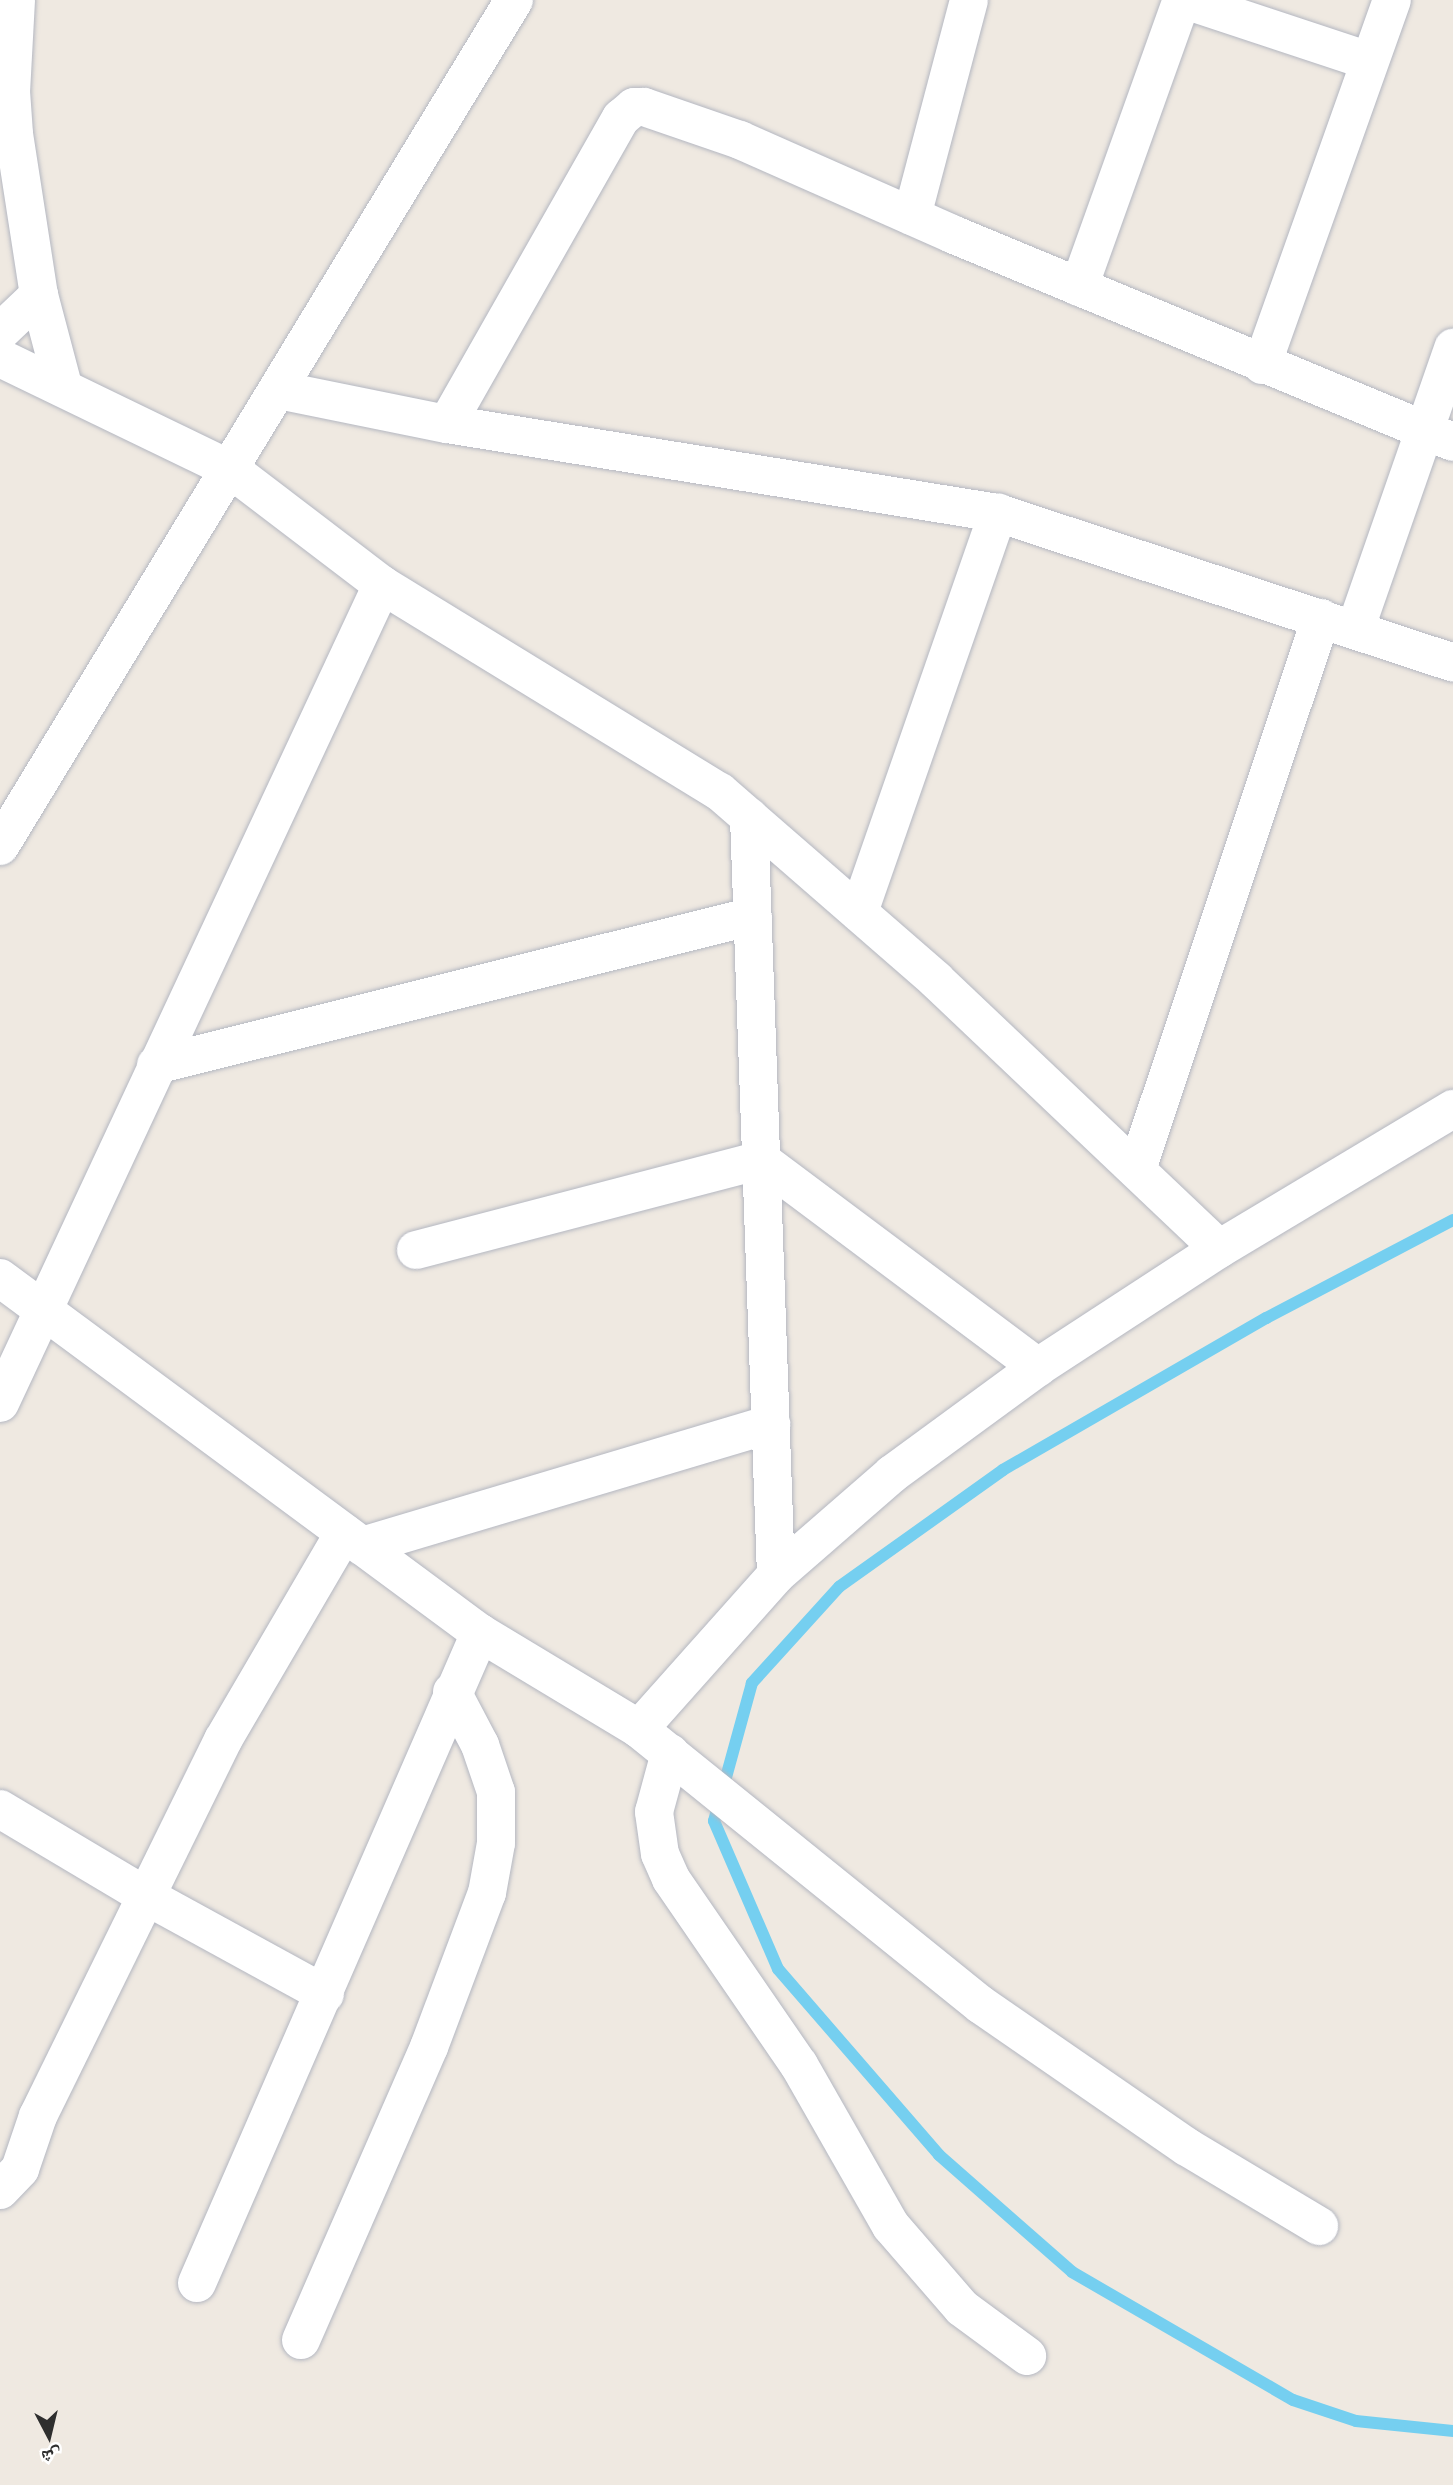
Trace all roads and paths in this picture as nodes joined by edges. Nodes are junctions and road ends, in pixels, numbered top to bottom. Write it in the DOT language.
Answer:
graph roads {
  1 [pos="16,0"];
  2 [pos="514,0"];
  3 [pos="969,0"];
  4 [pos="1183,0"];
  5 [pos="1392,0"];
  6 [pos="1369,61"];
  7 [pos="912,216"];
  8 [pos="1079,287"];
  9 [pos="38,295"];
  10 [pos="0,332"];
  11 [pos="1453,348"];
  12 [pos="0,358"];
  13 [pos="1262,365"];
  14 [pos="63,386"];
  15 [pos="278,390"];
  16 [pos="446,424"];
  17 [pos="1438,437"];
  18 [pos="230,469"];
  19 [pos="998,513"];
  20 [pos="382,585"];
  21 [pos="1338,624"];
  22 [pos="1453,663"];
  23 [pos="749,817"];
  24 [pos="0,846"];
  25 [pos="859,912"];
  26 [pos="753,916"];
  27 [pos="156,1065"];
  28 [pos="1453,1109"];
  29 [pos="761,1160"];
  30 [pos="1137,1169"];
  31 [pos="1219,1249"];
  32 [pos="416,1250"];
  33 [pos="0,1278"];
  34 [pos="45,1307"];
  35 [pos="1038,1367"];
  36 [pos="0,1404"];
  37 [pos="771,1423"];
  38 [pos="353,1539"];
  39 [pos="776,1575"];
  40 [pos="480,1633"];
  41 [pos="452,1692"];
  42 [pos="639,1729"];
  43 [pos="670,1753"];
  44 [pos="0,1809"];
  45 [pos="146,1896"];
  46 [pos="325,1994"];
  47 [pos="0,2190"];
  48 [pos="1318,2226"];
  49 [pos="197,2283"];
  50 [pos="300,2340"];
  51 [pos="1027,2356"];
  1 -- 9 [label="street"];
  2 -- 15 [label="street"];
  3 -- 7 [label="street"];
  4 -- 6 [label="street"];
  4 -- 8 [label="street"];
  5 -- 6 [label="street"];
  6 -- 13 [label="street"];
  7 -- 8 [label="street"];
  7 -- 16 [label="street"];
  8 -- 13 [label="street"];
  9 -- 10 [label="street"];
  9 -- 14 [label="street"];
  11 -- 17 [label="street"];
  12 -- 14 [label="street"];
  13 -- 17 [label="street"];
  14 -- 18 [label="street"];
  15 -- 16 [label="street"];
  15 -- 18 [label="street"];
  16 -- 19 [label="street"];
  17 -- 21 [label="street"];
  18 -- 20 [label="street"];
  18 -- 24 [label="street"];
  19 -- 21 [label="street"];
  19 -- 25 [label="street"];
  20 -- 23 [label="street"];
  20 -- 27 [label="street"];
  21 -- 22 [label="street"];
  21 -- 30 [label="street"];
  23 -- 25 [label="street"];
  23 -- 26 [label="street"];
  25 -- 30 [label="street"];
  26 -- 27 [label="street"];
  26 -- 29 [label="street"];
  27 -- 34 [label="street"];
  28 -- 31 [label="street"];
  29 -- 32 [label="street"];
  29 -- 35 [label="street"];
  29 -- 37 [label="street"];
  30 -- 31 [label="street"];
  31 -- 35 [label="street"];
  33 -- 34 [label="street"];
  34 -- 36 [label="street"];
  34 -- 38 [label="street"];
  35 -- 39 [label="street"];
  37 -- 38 [label="street"];
  37 -- 39 [label="street"];
  38 -- 40 [label="street"];
  38 -- 45 [label="street"];
  39 -- 42 [label="street"];
  40 -- 41 [label="street"];
  40 -- 42 [label="street"];
  41 -- 46 [label="street"];
  41 -- 50 [label="street"];
  42 -- 43 [label="street"];
  43 -- 48 [label="street"];
  43 -- 51 [label="street"];
  44 -- 45 [label="street"];
  45 -- 46 [label="street"];
  45 -- 47 [label="street"];
  46 -- 49 [label="street"];
}
